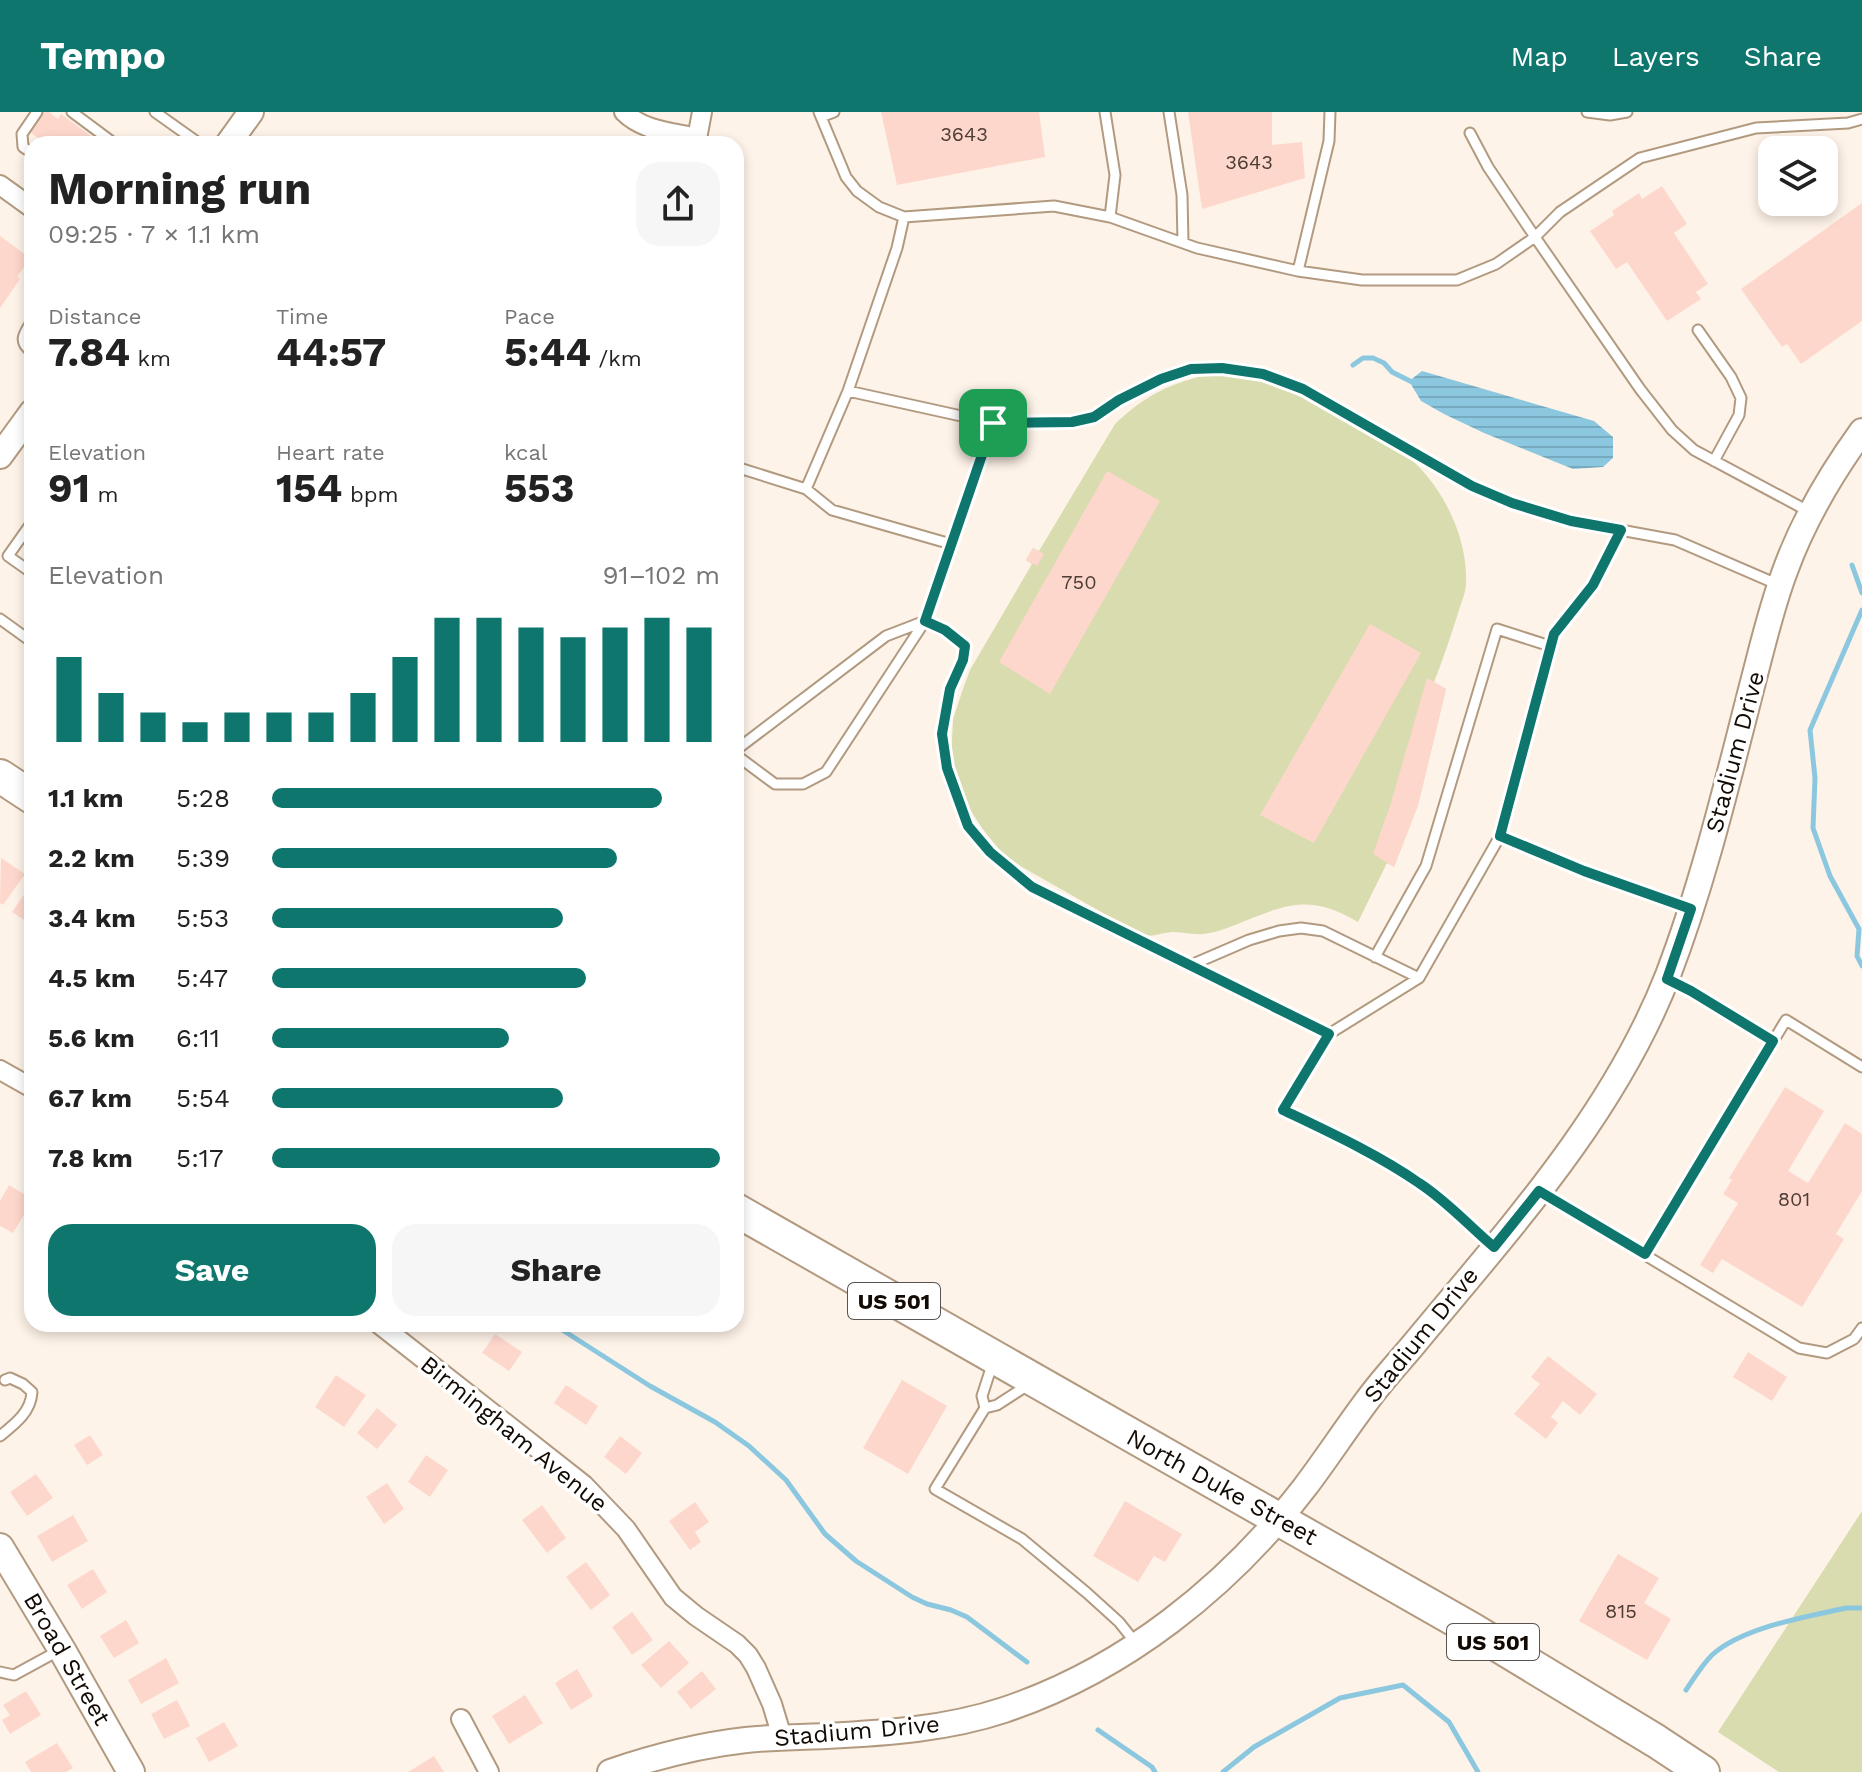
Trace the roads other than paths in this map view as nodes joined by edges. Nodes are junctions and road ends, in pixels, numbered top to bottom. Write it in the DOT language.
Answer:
graph roads {
  1 [pos="37,112"];
  2 [pos="72,112"];
  3 [pos="155,112"];
  4 [pos="251,112"];
  5 [pos="624,112"];
  6 [pos="702,112"];
  7 [pos="834,112"];
  8 [pos="1105,112"];
  9 [pos="1169,112"];
  10 [pos="1330,112"];
  11 [pos="1587,112"];
  12 [pos="1627,112"];
  13 [pos="820,115"];
  14 [pos="1862,119"];
  15 [pos="1470,133"];
  16 [pos="104,136"];
  17 [pos="189,136"];
  18 [pos="234,136"];
  19 [pos="679,136"];
  20 [pos="697,136"];
  21 [pos="24,148"];
  22 [pos="0,185"];
  23 [pos="24,202"];
  24 [pos="904,217"];
  25 [pos="1110,217"];
  26 [pos="1535,237"];
  27 [pos="1183,243"];
  28 [pos="1298,271"];
  29 [pos="1698,330"];
  30 [pos="848,391"];
  31 [pos="24,423"];
  32 [pos="993,423"];
  33 [pos="1862,431"];
  34 [pos="0,456"];
  35 [pos="1714,461"];
  36 [pos="744,470"];
  37 [pos="806,489"];
  38 [pos="1811,512"];
  39 [pos="1621,530"];
  40 [pos="24,533"];
  41 [pos="951,544"];
  42 [pos="24,567"];
  43 [pos="1780,585"];
  44 [pos="0,619"];
  45 [pos="925,621"];
  46 [pos="24,636"];
  47 [pos="1550,646"];
  48 [pos="744,747"];
  49 [pos="744,759"];
  50 [pos="0,776"];
  51 [pos="24,792"];
  52 [pos="1500,836"];
  53 [pos="1691,909"];
  54 [pos="1375,957"];
  55 [pos="1191,965"];
  56 [pos="1419,978"];
  57 [pos="1667,979"];
  58 [pos="1329,1034"];
  59 [pos="1773,1041"];
  60 [pos="1862,1067"];
  61 [pos="0,1070"];
  62 [pos="24,1084"];
  63 [pos="1539,1191"];
  64 [pos="744,1215"];
  65 [pos="1494,1247"];
  66 [pos="1645,1254"];
  67 [pos="1862,1328"];
  68 [pos="389,1332"];
  69 [pos="994,1358"];
  70 [pos="5,1380"];
  71 [pos="1034,1381"];
  72 [pos="985,1408"];
  73 [pos="0,1436"];
  74 [pos="1278,1519"];
  75 [pos="3,1560"];
  76 [pos="1137,1645"];
  77 [pos="62,1650"];
  78 [pos="0,1672"];
  79 [pos="461,1719"];
  80 [pos="782,1737"];
  81 [pos="131,1772"];
  82 [pos="489,1772"];
  83 [pos="610,1772"];
  84 [pos="1703,1772"];
  1 -- 21 [label="lane"];
  2 -- 16 [label="lane"];
  3 -- 17 [label="lane"];
  4 -- 18 [label="street"];
  5 -- 19 [label="street"];
  6 -- 20 [label="street"];
  7 -- 13 [label="lane"];
  8 -- 25 [label="lane"];
  9 -- 27 [label="lane"];
  10 -- 28 [label="lane"];
  11 -- 12 [label="lane"];
  13 -- 24 [label="lane"];
  14 -- 26 [label="lane"];
  15 -- 26 [label="lane"];
  22 -- 23 [label="street"];
  24 -- 25 [label="lane"];
  24 -- 30 [label="lane"];
  25 -- 27 [label="lane"];
  26 -- 28 [label="lane"];
  26 -- 35 [label="lane"];
  27 -- 28 [label="lane"];
  29 -- 35 [label="lane"];
  30 -- 32 [label="lane"];
  30 -- 37 [label="lane"];
  31 -- 34 [label="street"];
  32 -- 39 [label="lane"];
  32 -- 41 [label="lane"];
  33 -- 38 [label="street, Stadium Drive"];
  35 -- 38 [label="lane"];
  36 -- 37 [label="lane"];
  37 -- 41 [label="lane"];
  38 -- 43 [label="street, Stadium Drive"];
  39 -- 43 [label="lane"];
  39 -- 47 [label="lane"];
  40 -- 42 [label="lane"];
  41 -- 45 [label="lane"];
  43 -- 53 [label="street, Stadium Drive"];
  44 -- 46 [label="lane"];
  45 -- 48 [label="lane"];
  45 -- 49 [label="lane"];
  45 -- 55 [label="lane"];
  47 -- 52 [label="lane"];
  47 -- 54 [label="lane"];
  50 -- 51 [label="highway"];
  52 -- 53 [label="lane"];
  52 -- 56 [label="lane"];
  53 -- 57 [label="street, Stadium Drive"];
  54 -- 55 [label="lane"];
  54 -- 56 [label="lane"];
  55 -- 58 [label="lane"];
  56 -- 58 [label="lane"];
  57 -- 59 [label="lane"];
  57 -- 63 [label="street, Stadium Drive"];
  58 -- 65 [label="lane"];
  59 -- 60 [label="lane"];
  59 -- 66 [label="lane"];
  61 -- 62 [label="street"];
  63 -- 65 [label="street, Stadium Drive"];
  63 -- 66 [label="lane"];
  64 -- 69 [label="highway, North Duke Street / US 501"];
  65 -- 74 [label="street, Stadium Drive"];
  66 -- 67 [label="lane"];
  68 -- 80 [label="street, Birmingham Avenue"];
  69 -- 71 [label="highway, North Duke Street / US 501"];
  69 -- 72 [label="lane"];
  70 -- 73 [label="lane"];
  71 -- 72 [label="lane"];
  71 -- 74 [label="highway, North Duke Street / US 501"];
  72 -- 76 [label="lane"];
  74 -- 76 [label="street, Stadium Drive"];
  74 -- 84 [label="highway, North Duke Street / US 501"];
  75 -- 77 [label="main road, Broad Street"];
  76 -- 80 [label="street, Stadium Drive"];
  77 -- 78 [label="lane"];
  77 -- 81 [label="main road, Broad Street"];
  79 -- 82 [label="street"];
  80 -- 83 [label="street, Stadium Drive"];
}
